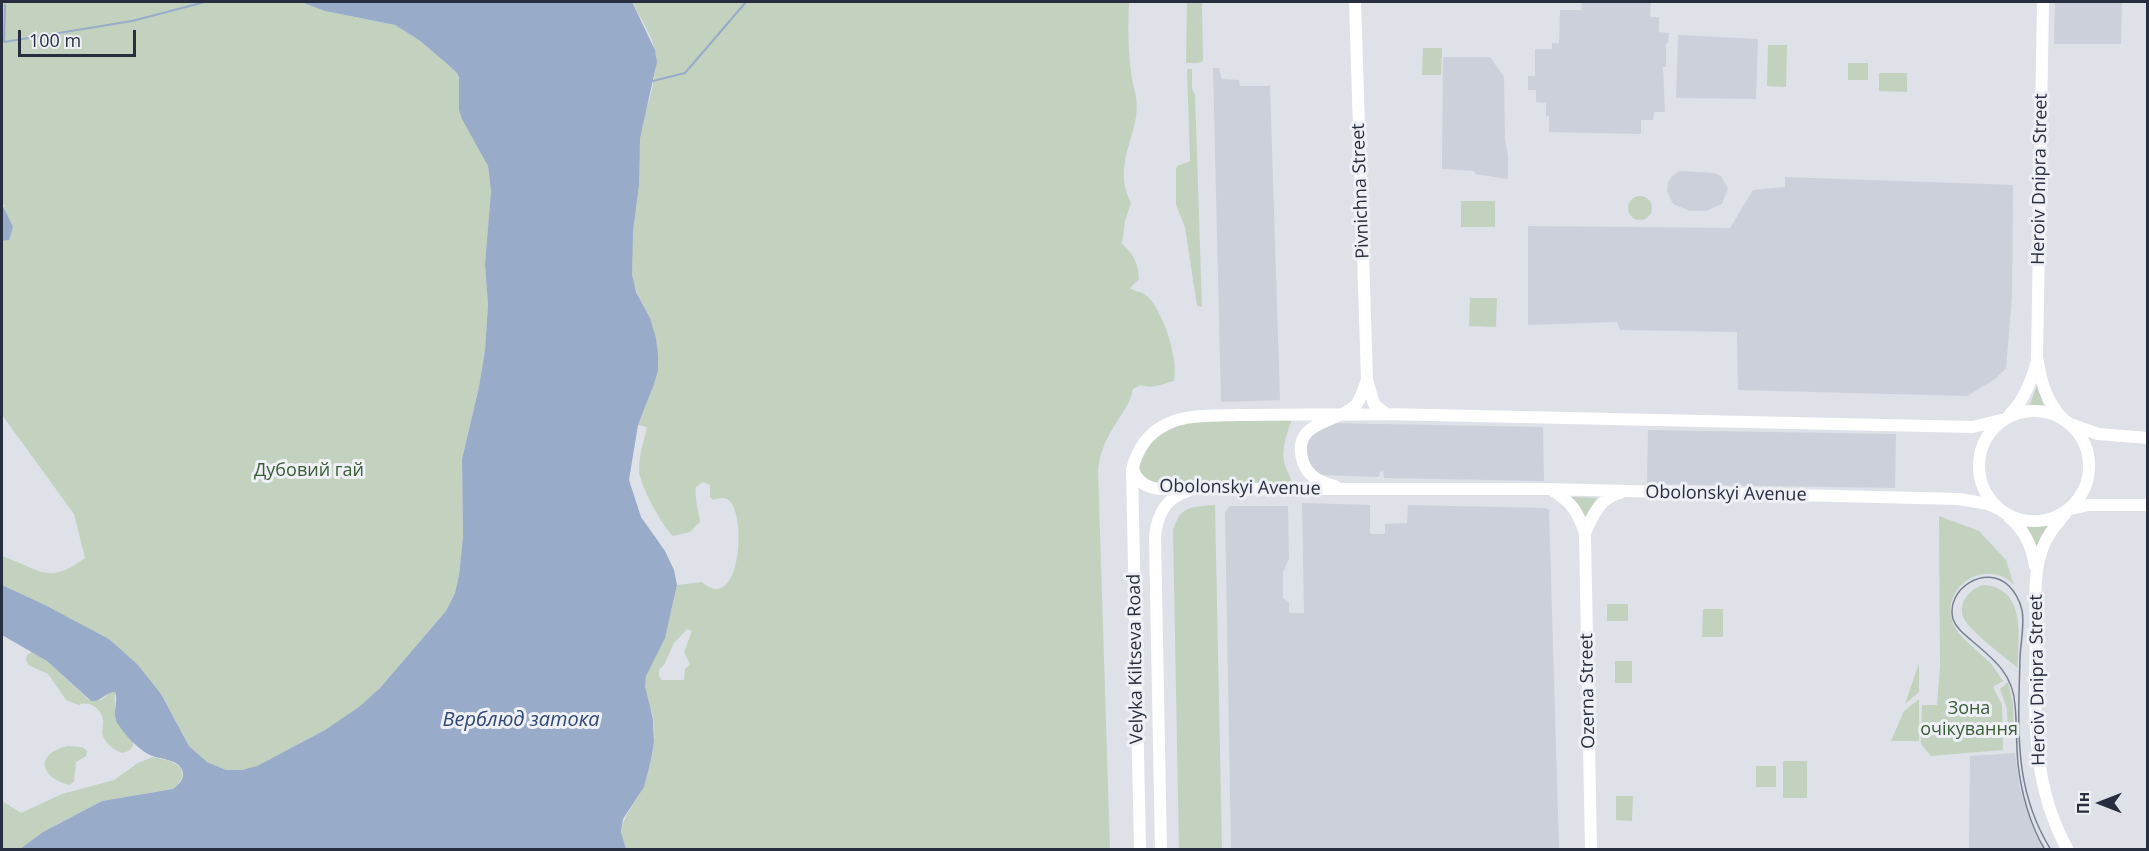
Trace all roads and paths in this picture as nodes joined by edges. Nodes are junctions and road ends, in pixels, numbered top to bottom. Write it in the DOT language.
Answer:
graph roads {
  1 [pos="1355,2"];
  2 [pos="2043,2"];
  3 [pos="2037,357"];
  4 [pos="1367,380"];
  5 [pos="1386,414"];
  6 [pos="1344,415"];
  7 [pos="2005,418"];
  8 [pos="2066,421"];
  9 [pos="2148,438"];
  10 [pos="1132,469"];
  11 [pos="1345,489"];
  12 [pos="1551,489"];
  13 [pos="1194,490"];
  14 [pos="1624,492"];
  15 [pos="2148,505"];
  16 [pos="2068,511"];
  17 [pos="2002,512"];
  18 [pos="1585,533"];
  19 [pos="2037,576"];
  20 [pos="1140,849"];
  21 [pos="1161,849"];
  22 [pos="1591,849"];
  23 [pos="2068,849"];
  1 -- 4 [label="main road, Pivnichna Street"];
  2 -- 3 [label="main road, Heroiv Dnipra Street"];
  3 -- 7 [label="main road, Heroiv Dnipra Street"];
  3 -- 8 [label="main road, Heroiv Dnipra Street"];
  4 -- 5 [label="main road, Pivnichna Street"];
  4 -- 6 [label="main road, Pivnichna Street"];
  5 -- 6 [label="main road"];
  5 -- 7 [label="main road"];
  6 -- 10 [label="main road"];
  6 -- 11 [label="main road"];
  7 -- 8 [label="main road"];
  7 -- 17 [label="main road"];
  8 -- 9 [label="main road"];
  8 -- 16 [label="main road"];
  10 -- 13 [label="main road, Obolonskyi Avenue"];
  10 -- 20 [label="main road, Velyka Kiltseva Road"];
  11 -- 12 [label="main road, Obolonskyi Avenue"];
  11 -- 13 [label="main road, Obolonskyi Avenue"];
  12 -- 14 [label="main road, Obolonskyi Avenue"];
  12 -- 18 [label="main road"];
  13 -- 21 [label="main road, Velyka Kiltseva Road"];
  14 -- 17 [label="main road, Obolonskyi Avenue"];
  14 -- 18 [label="main road"];
  15 -- 16 [label="main road"];
  16 -- 17 [label="main road"];
  16 -- 19 [label="main road, Heroiv Dnipra Street"];
  17 -- 19 [label="main road, Heroiv Dnipra Street"];
  18 -- 22 [label="main road, Ozerna Street"];
  19 -- 23 [label="main road, Heroiv Dnipra Street"];
}
